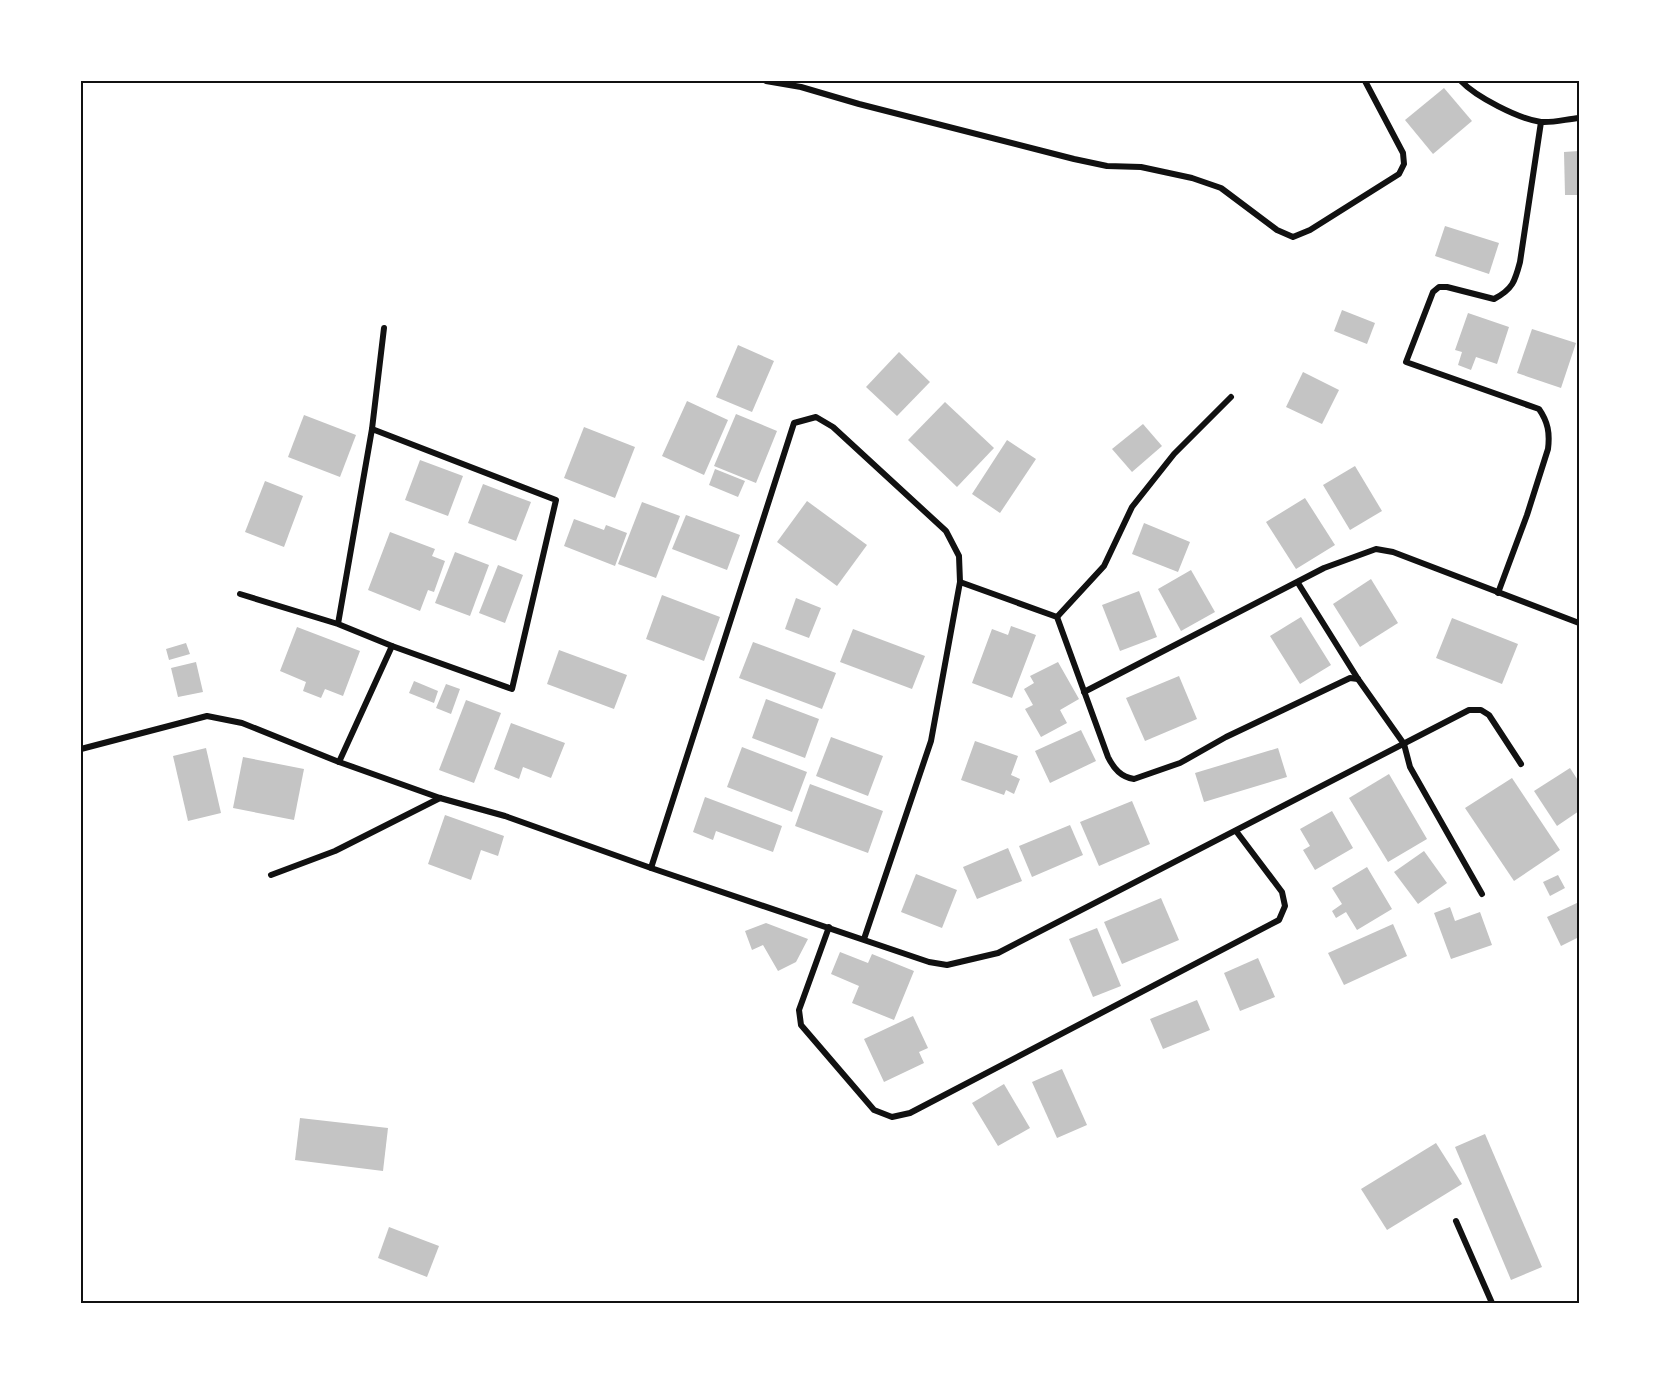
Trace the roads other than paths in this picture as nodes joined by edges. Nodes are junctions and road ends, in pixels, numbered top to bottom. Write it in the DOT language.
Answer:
graph roads {
  1 [pos="766,81"];
  2 [pos="1365,81"];
  3 [pos="1461,81"];
  4 [pos="1579,118"];
  5 [pos="1541,122"];
  6 [pos="384,328"];
  7 [pos="1231,397"];
  8 [pos="372,429"];
  9 [pos="960,582"];
  10 [pos="1298,583"];
  11 [pos="1498,593"];
  12 [pos="240,594"];
  13 [pos="1057,617"];
  14 [pos="1579,623"];
  15 [pos="338,624"];
  16 [pos="392,646"];
  17 [pos="1358,679"];
  18 [pos="1084,692"];
  19 [pos="1404,744"];
  20 [pos="81,749"];
  21 [pos="339,762"];
  22 [pos="1521,764"];
  23 [pos="440,798"];
  24 [pos="1236,831"];
  25 [pos="651,868"];
  26 [pos="272,875"];
  27 [pos="1482,894"];
  28 [pos="829,927"];
  29 [pos="864,939"];
  30 [pos="1456,1221"];
  31 [pos="1492,1303"];
  1 -- 2 [label="street"];
  3 -- 5 [label="street"];
  4 -- 5 [label="street"];
  5 -- 11 [label="street"];
  6 -- 8 [label="street"];
  7 -- 13 [label="street"];
  8 -- 15 [label="street"];
  8 -- 16 [label="street"];
  9 -- 13 [label="street"];
  9 -- 25 [label="street"];
  9 -- 29 [label="street"];
  10 -- 11 [label="street"];
  10 -- 17 [label="street"];
  10 -- 18 [label="street"];
  11 -- 14 [label="street"];
  12 -- 15 [label="street"];
  13 -- 18 [label="street"];
  15 -- 16 [label="street"];
  16 -- 21 [label="street"];
  17 -- 18 [label="street"];
  17 -- 19 [label="street"];
  19 -- 22 [label="street"];
  19 -- 24 [label="street"];
  19 -- 27 [label="street"];
  20 -- 21 [label="street"];
  21 -- 23 [label="street"];
  23 -- 25 [label="street"];
  23 -- 26 [label="street"];
  24 -- 28 [label="street"];
  24 -- 29 [label="street"];
  25 -- 28 [label="street"];
  28 -- 29 [label="street"];
  30 -- 31 [label="street"];
}
